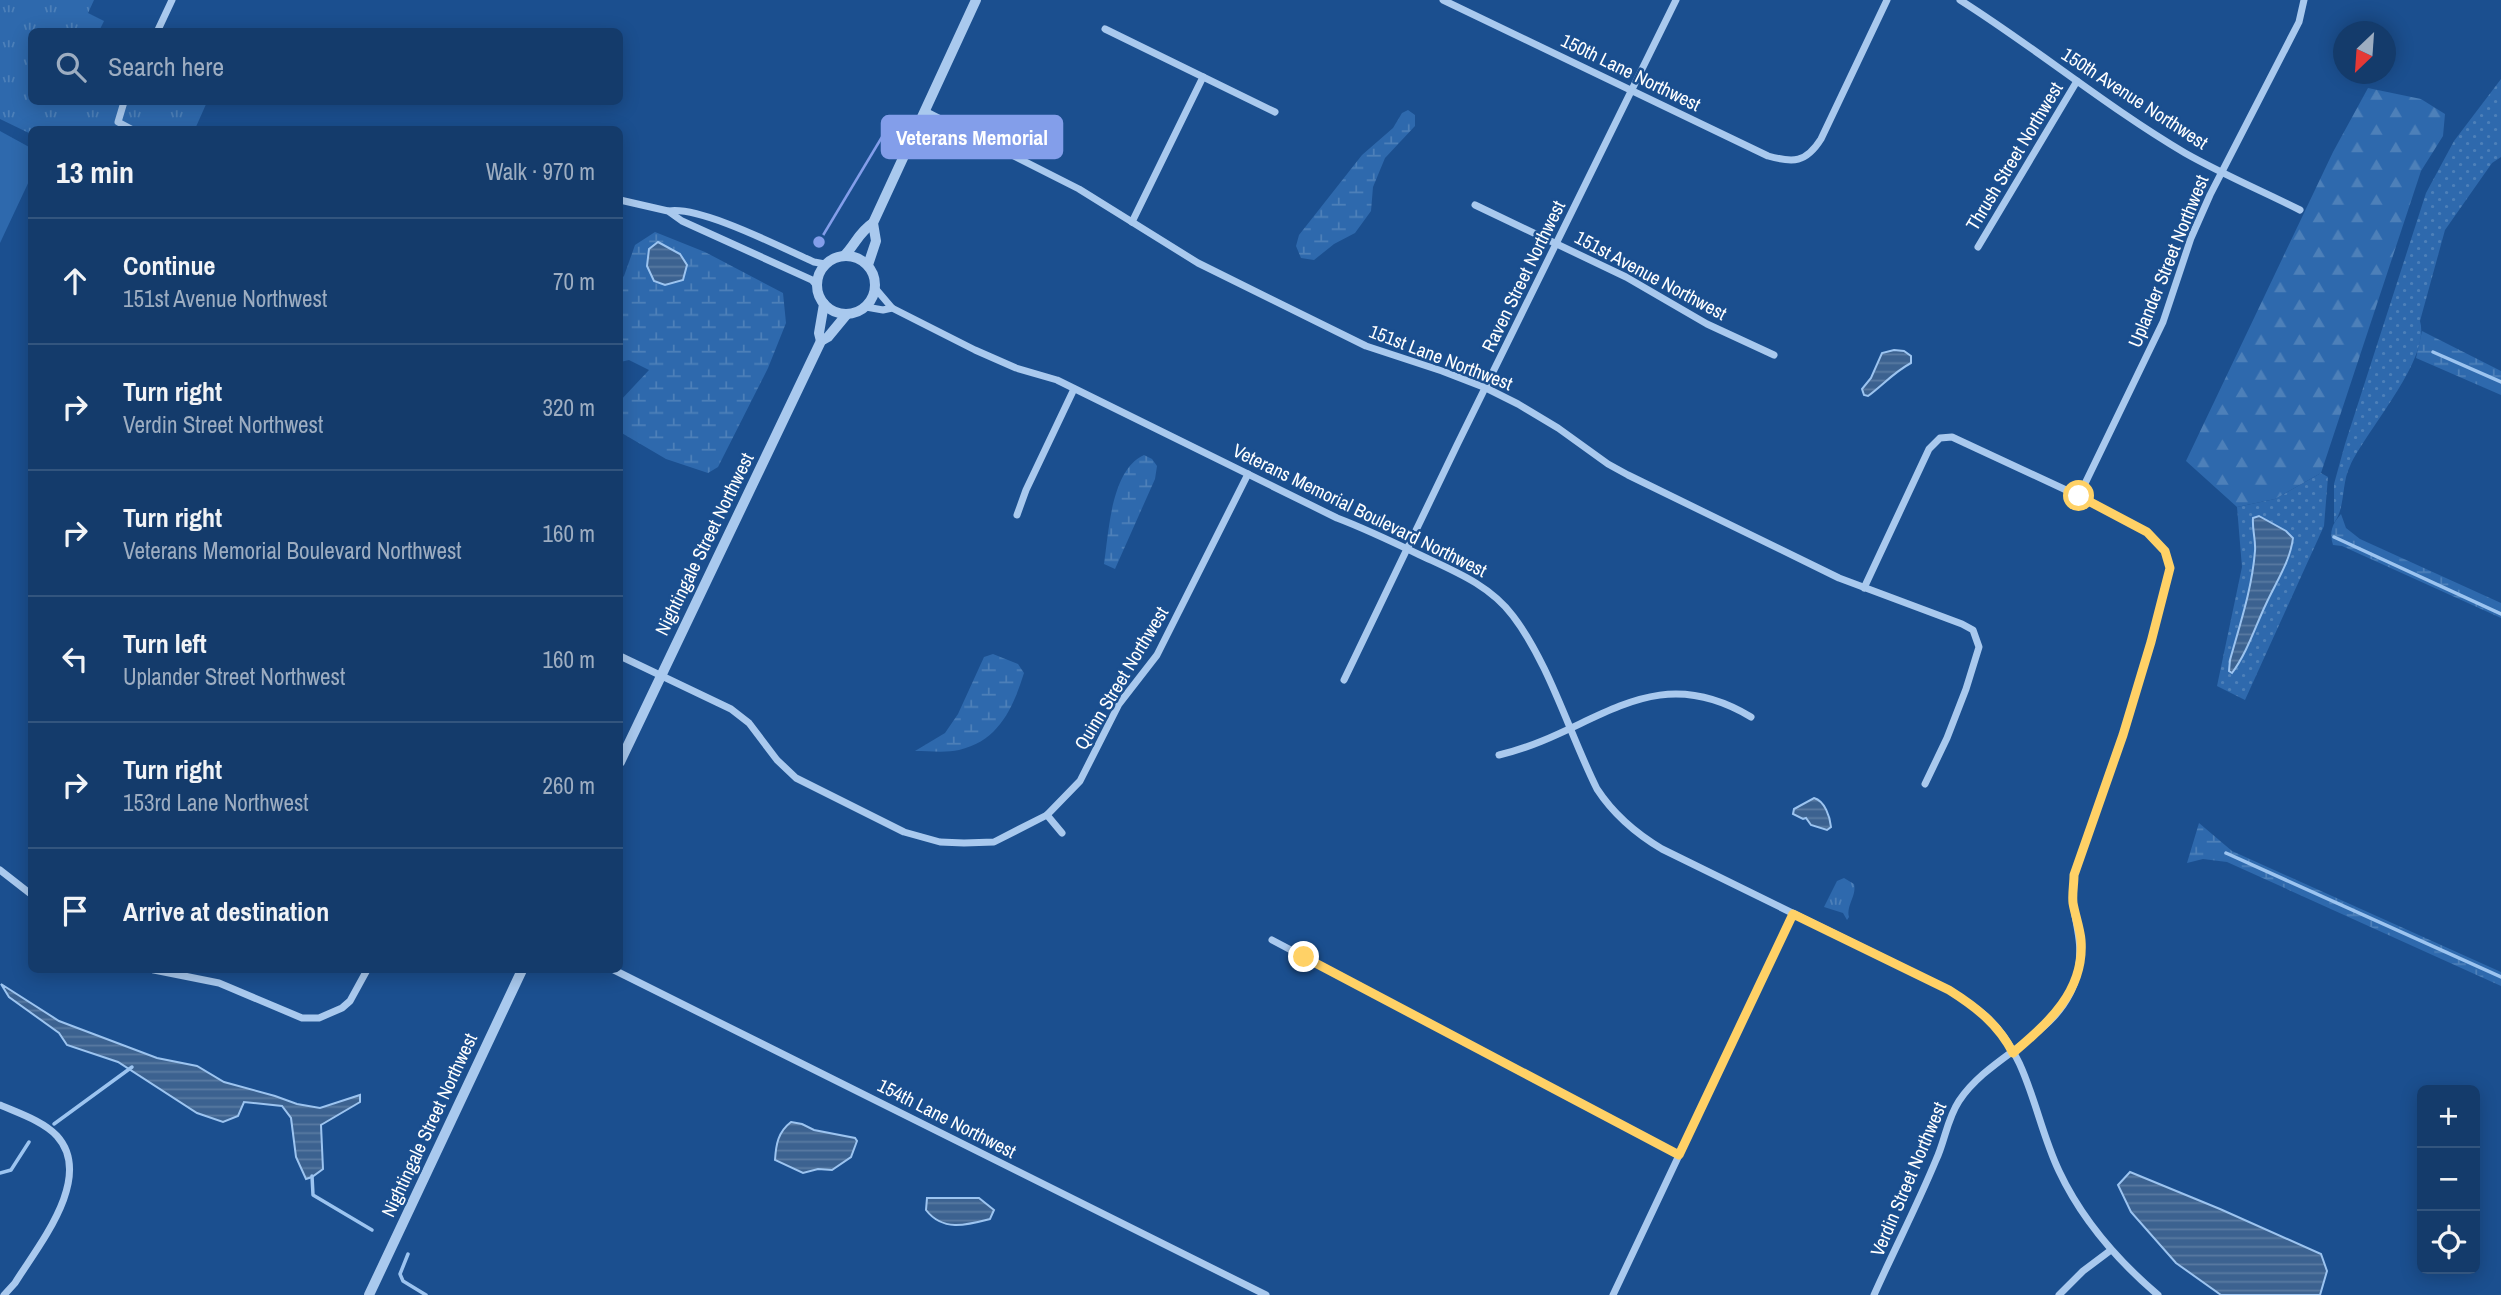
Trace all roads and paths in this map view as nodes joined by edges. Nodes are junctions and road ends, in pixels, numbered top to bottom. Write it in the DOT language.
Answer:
graph roads {
  1 [pos="171,0"];
  2 [pos="976,0"];
  3 [pos="1443,0"];
  4 [pos="1676,0"];
  5 [pos="1887,0"];
  6 [pos="1960,0"];
  7 [pos="2304,0"];
  8 [pos="159,28"];
  9 [pos="1105,29"];
  10 [pos="1203,77"];
  11 [pos="2077,81"];
  12 [pos="1632,90"];
  13 [pos="123,105"];
  14 [pos="925,111"];
  15 [pos="1275,112"];
  16 [pos="126,126"];
  17 [pos="2222,171"];
  18 [pos="623,201"];
  19 [pos="1475,205"];
  20 [pos="2300,210"];
  21 [pos="668,211"];
  22 [pos="1132,222"];
  23 [pos="873,223"];
  24 [pos="1556,242"];
  25 [pos="1978,247"];
  26 [pos="844,256"];
  27 [pos="825,264"];
  28 [pos="868,265"];
  29 [pos="817,286"];
  30 [pos="875,288"];
  31 [pos="824,304"];
  32 [pos="866,307"];
  33 [pos="892,308"];
  34 [pos="847,314"];
  35 [pos="821,341"];
  36 [pos="1774,355"];
  37 [pos="1486,388"];
  38 [pos="1074,389"];
  39 [pos="1248,474"];
  40 [pos="2079,496"];
  41 [pos="1017,515"];
  42 [pos="1408,549"];
  43 [pos="1864,588"];
  44 [pos="623,657"];
  45 [pos="661,674"];
  46 [pos="1344,680"];
  47 [pos="1751,717"];
  48 [pos="1570,730"];
  49 [pos="1499,755"];
  50 [pos="623,756"];
  51 [pos="1925,784"];
  52 [pos="1047,815"];
  53 [pos="1062,833"];
  54 [pos="0,870"];
  55 [pos="28,892"];
  56 [pos="1793,914"];
  57 [pos="1272,940"];
  58 [pos="169,973"];
  59 [pos="365,973"];
  60 [pos="521,973"];
  61 [pos="620,973"];
  62 [pos="2013,1053"];
  63 [pos="0,1105"];
  64 [pos="1679,1155"];
  65 [pos="2111,1250"];
  66 [pos="4,1295"];
  67 [pos="369,1295"];
  68 [pos="1266,1295"];
  69 [pos="1613,1295"];
  70 [pos="1874,1295"];
  71 [pos="2059,1295"];
  72 [pos="2158,1295"];
  1 -- 8 [label="street"];
  2 -- 14 [label="street"];
  3 -- 12 [label="street, 150th Lane Northwest"];
  4 -- 12 [label="street, Raven Street Northwest"];
  5 -- 12 [label="street, 150th Lane Northwest"];
  6 -- 11 [label="street, 150th Avenue Northwest"];
  7 -- 17 [label="street, Uplander Street Northwest"];
  9 -- 10 [label="street"];
  10 -- 15 [label="street"];
  10 -- 22 [label="street"];
  11 -- 17 [label="street, 150th Avenue Northwest"];
  11 -- 25 [label="street, Thrush Street Northwest"];
  12 -- 24 [label="street, Raven Street Northwest"];
  13 -- 16 [label="street"];
  14 -- 22 [label="street, 151st Lane Northwest"];
  14 -- 23 [label="street"];
  17 -- 20 [label="street, 150th Avenue Northwest"];
  17 -- 40 [label="street, Uplander Street Northwest"];
  18 -- 21 [label="street"];
  19 -- 24 [label="street, 151st Avenue Northwest"];
  21 -- 27 [label="street"];
  21 -- 29 [label="street"];
  22 -- 37 [label="street, 151st Lane Northwest"];
  23 -- 26 [label="street"];
  23 -- 28 [label="street"];
  24 -- 36 [label="street, 151st Avenue Northwest"];
  24 -- 37 [label="street, Raven Street Northwest"];
  26 -- 27 [label="street"];
  26 -- 28 [label="street"];
  27 -- 29 [label="street"];
  28 -- 30 [label="street"];
  29 -- 31 [label="street, Nightingale Street Northwest"];
  30 -- 32 [label="street"];
  30 -- 33 [label="street, Veterans Memorial Boulevard Northwest"];
  31 -- 34 [label="street"];
  31 -- 35 [label="street, Nightingale Street Northwest"];
  32 -- 33 [label="street"];
  32 -- 34 [label="street, Nightingale Street Northwest"];
  33 -- 38 [label="street, Veterans Memorial Boulevard Northwest"];
  34 -- 35 [label="street, Nightingale Street Northwest"];
  35 -- 45 [label="street, Nightingale Street Northwest"];
  37 -- 42 [label="street, Raven Street Northwest"];
  37 -- 43 [label="street, 151st Lane Northwest"];
  38 -- 39 [label="street, Veterans Memorial Boulevard Northwest"];
  38 -- 41 [label="street"];
  39 -- 42 [label="street, Veterans Memorial Boulevard Northwest"];
  39 -- 52 [label="street, Quinn Street Northwest"];
  40 -- 43 [label="street"];
  40 -- 62 [label="street, Verdin Street Northwest"];
  42 -- 46 [label="street, Raven Street Northwest"];
  42 -- 48 [label="street, Veterans Memorial Boulevard Northwest"];
  43 -- 51 [label="street, 151st Lane Northwest"];
  44 -- 45 [label="street, Quinn Street Northwest"];
  45 -- 50 [label="street, Nightingale Street Northwest"];
  45 -- 52 [label="street, Quinn Street Northwest"];
  47 -- 48 [label="street"];
  48 -- 49 [label="street"];
  48 -- 56 [label="street, Veterans Memorial Boulevard Northwest"];
  52 -- 53 [label="street"];
  54 -- 55 [label="street"];
  56 -- 62 [label="street, Veterans Memorial Boulevard Northwest"];
  56 -- 64 [label="street"];
  57 -- 64 [label="street"];
  58 -- 59 [label="street"];
  60 -- 67 [label="street, Nightingale Street Northwest"];
  61 -- 68 [label="street, 154th Lane Northwest"];
  62 -- 65 [label="street, Veterans Memorial Boulevard Northwest"];
  62 -- 70 [label="street, Verdin Street Northwest"];
  63 -- 66 [label="street"];
  64 -- 69 [label="street"];
  65 -- 71 [label="street"];
  65 -- 72 [label="street, Veterans Memorial Boulevard Northwest"];
}
